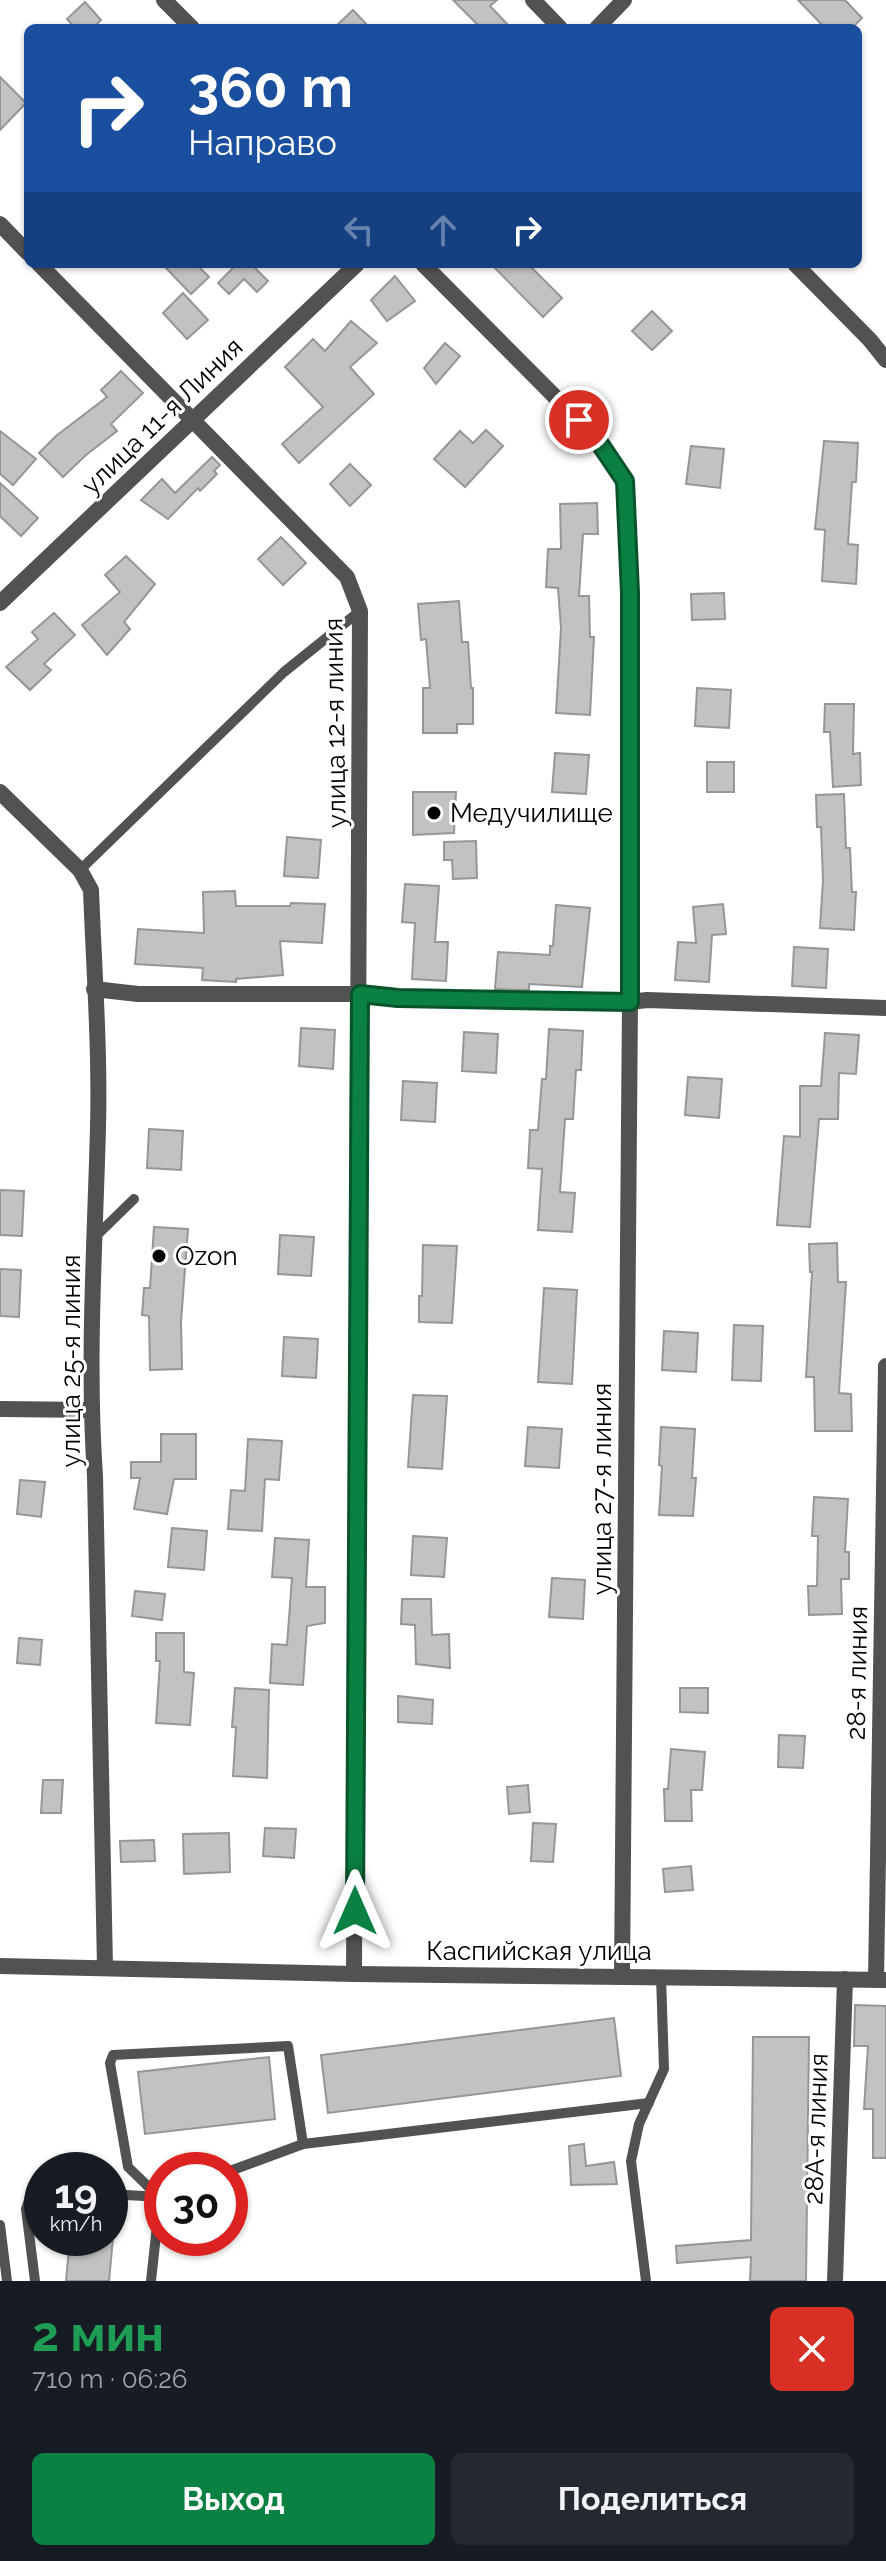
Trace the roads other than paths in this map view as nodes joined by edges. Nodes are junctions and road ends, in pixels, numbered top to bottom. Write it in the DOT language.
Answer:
graph roads {
  1 [pos="164,0"];
  2 [pos="533,0"];
  3 [pos="624,0"];
  4 [pos="188,24"];
  5 [pos="556,24"];
  6 [pos="601,24"];
  7 [pos="0,224"];
  8 [pos="24,249"];
  9 [pos="43,268"];
  10 [pos="353,268"];
  11 [pos="427,268"];
  12 [pos="799,268"];
  13 [pos="886,360"];
  14 [pos="193,419"];
  15 [pos="0,603"];
  16 [pos="360,611"];
  17 [pos="0,792"];
  18 [pos="80,870"];
  19 [pos="94,989"];
  20 [pos="360,994"];
  21 [pos="630,1002"];
  22 [pos="886,1008"];
  23 [pos="134,1199"];
  24 [pos="95,1237"];
  25 [pos="886,1366"];
  26 [pos="0,1409"];
  27 [pos="92,1410"];
  28 [pos="0,1966"];
  29 [pos="105,1967"];
  30 [pos="354,1974"];
  31 [pos="622,1976"];
  32 [pos="661,1976"];
  33 [pos="845,1979"];
  34 [pos="881,1980"];
  35 [pos="649,2103"];
  36 [pos="303,2144"];
  37 [pos="248,2164"];
  38 [pos="144,2182"];
  39 [pos="0,2231"];
  40 [pos="32,2256"];
  41 [pos="154,2256"];
  42 [pos="7,2281"];
  43 [pos="35,2281"];
  44 [pos="151,2281"];
  45 [pos="646,2281"];
  46 [pos="835,2281"];
  1 -- 4 [label="street"];
  2 -- 5 [label="street"];
  3 -- 6 [label="street"];
  7 -- 8 [label="street"];
  9 -- 14 [label="street, улица 12-я линия"];
  10 -- 14 [label="street, улица 11-я Линия"];
  11 -- 21 [label="street, улица 27-я линия"];
  12 -- 13 [label="street"];
  14 -- 15 [label="street, улица 11-я Линия"];
  14 -- 16 [label="street, улица 12-я линия"];
  16 -- 18 [label="lane"];
  16 -- 20 [label="street, улица 12-я линия"];
  17 -- 18 [label="street, улица 25-я линия"];
  18 -- 19 [label="street, улица 25-я линия"];
  19 -- 20 [label="street"];
  19 -- 24 [label="street, улица 25-я линия"];
  20 -- 21 [label="street"];
  20 -- 30 [label="street, улица 12-я линия"];
  21 -- 22 [label="street"];
  21 -- 31 [label="street, улица 27-я линия"];
  23 -- 24 [label="lane"];
  24 -- 27 [label="street, улица 25-я линия"];
  25 -- 34 [label="street, 28-я линия"];
  26 -- 27 [label="street"];
  27 -- 29 [label="street, улица 25-я линия"];
  28 -- 29 [label="street, Каспийская улица"];
  29 -- 30 [label="street, Каспийская улица"];
  30 -- 31 [label="street, Каспийская улица"];
  31 -- 32 [label="street, Каспийская улица"];
  32 -- 33 [label="street, Каспийская улица"];
  32 -- 35 [label="lane"];
  33 -- 34 [label="street, Каспийская улица"];
  33 -- 46 [label="street, 28А-я линия"];
  35 -- 36 [label="lane"];
  35 -- 45 [label="lane"];
  36 -- 37 [label="lane"];
  36 -- 38 [label="lane"];
  39 -- 42 [label="lane"];
  40 -- 43 [label="lane"];
  41 -- 44 [label="lane"];
}
